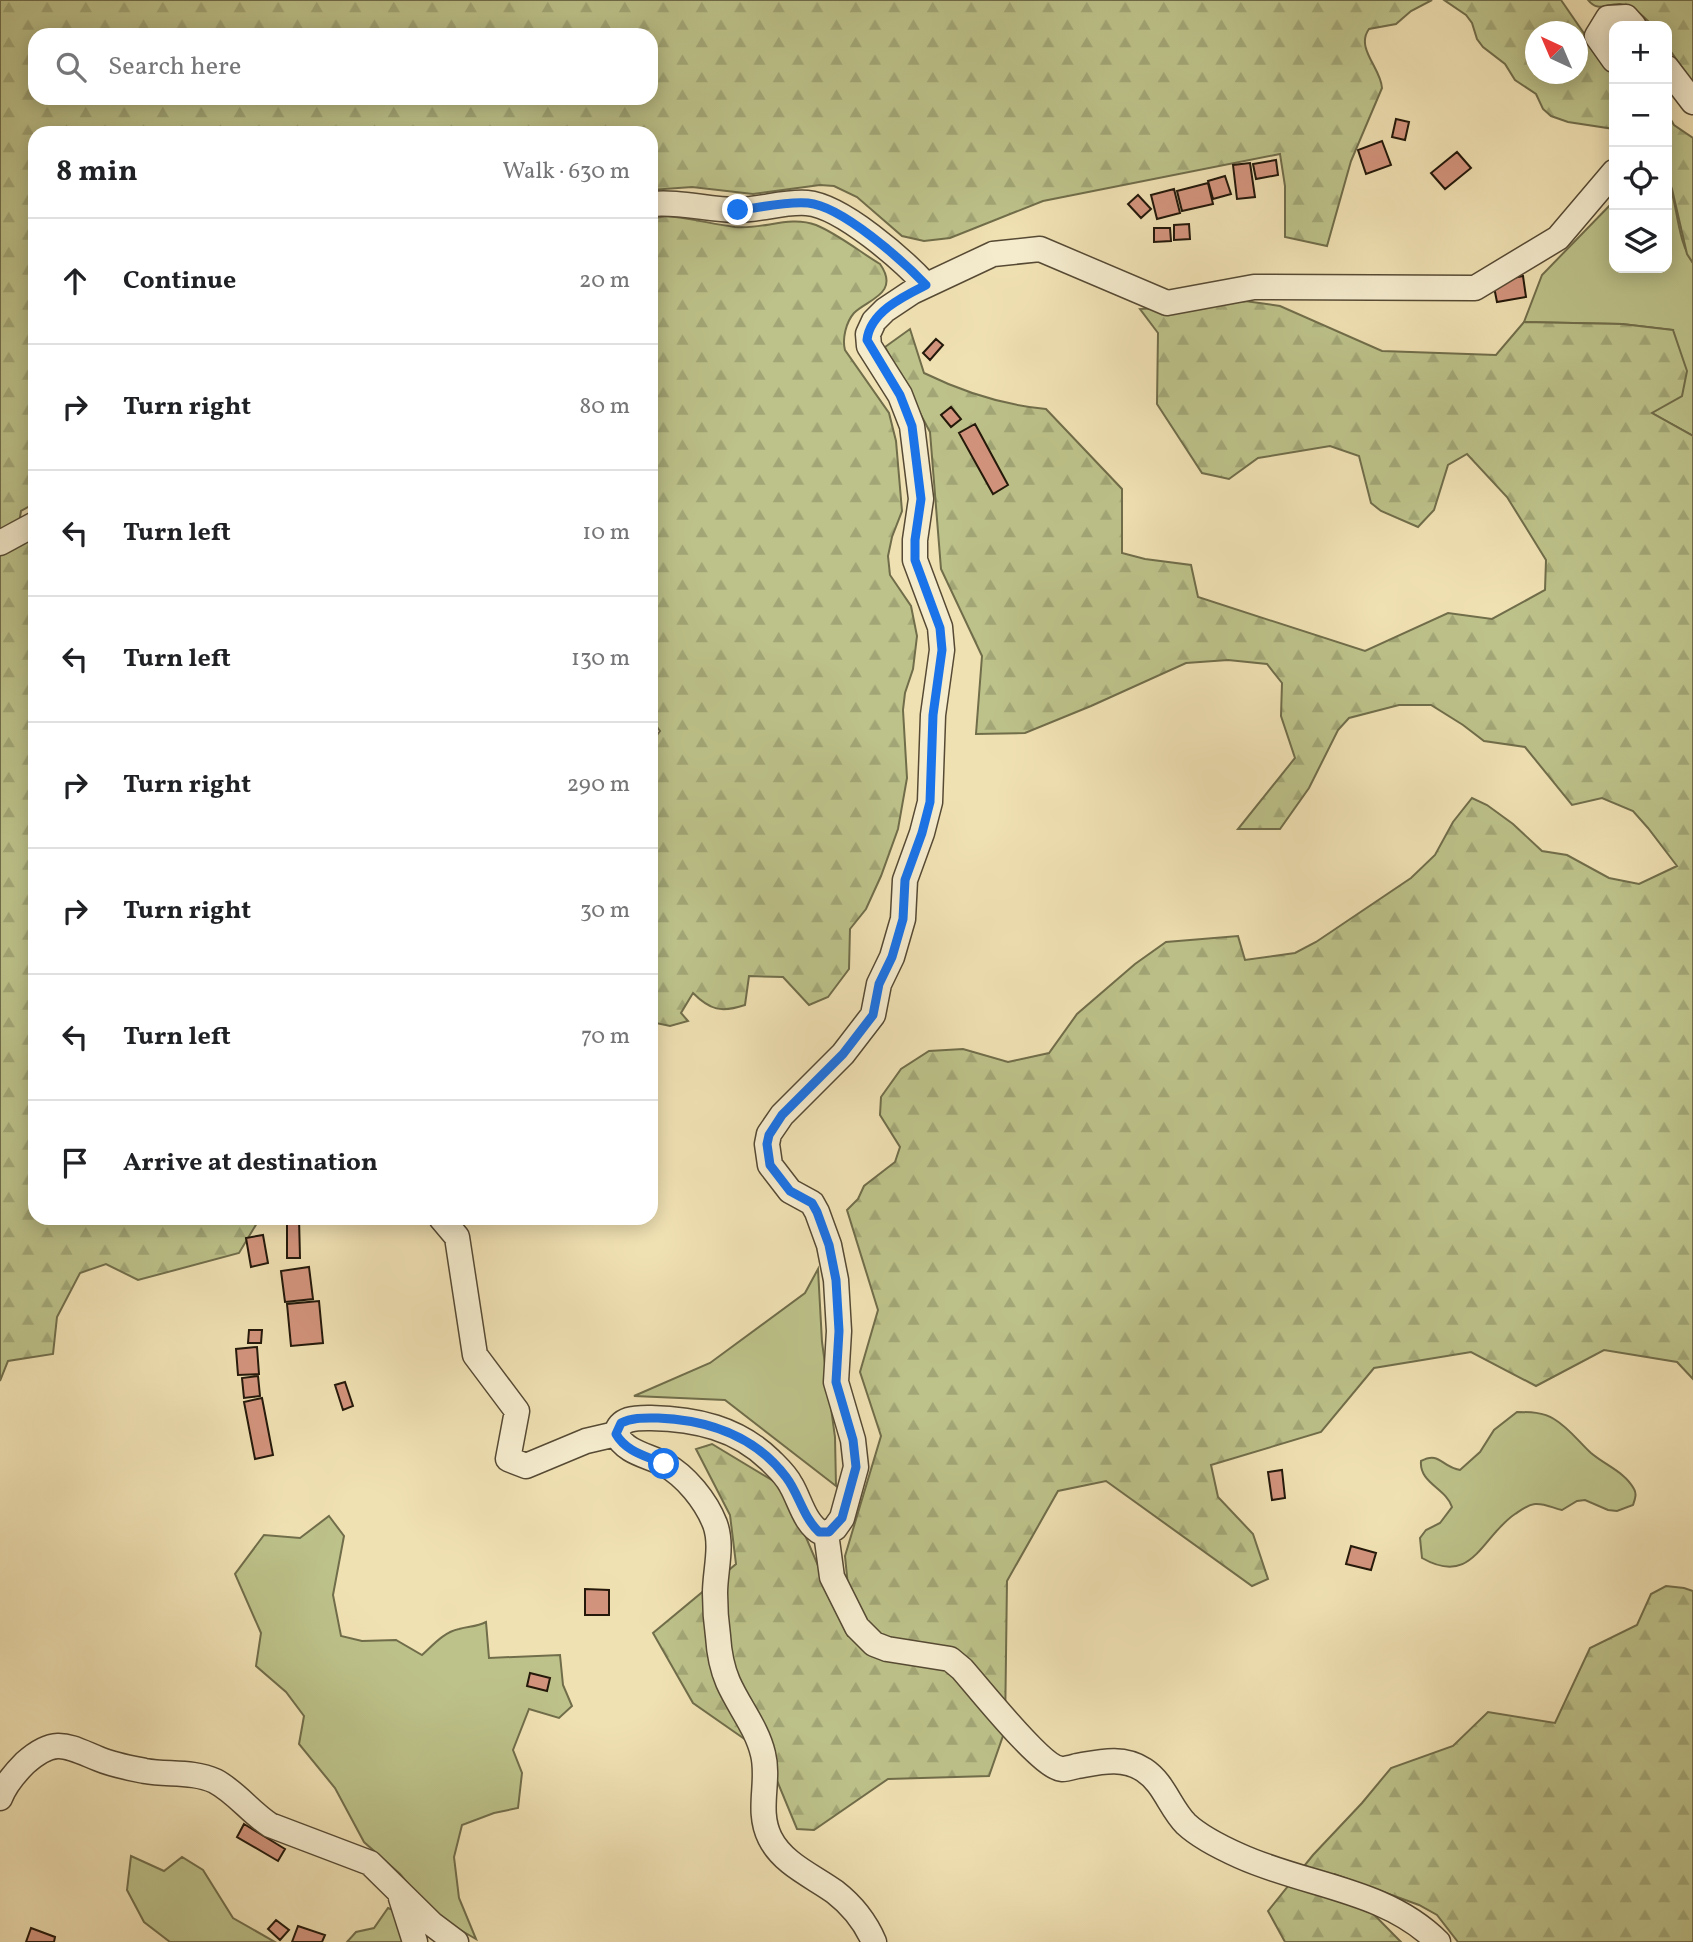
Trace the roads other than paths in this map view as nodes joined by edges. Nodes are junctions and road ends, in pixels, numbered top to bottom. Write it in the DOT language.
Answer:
graph roads {
  1 [pos="1630,21"];
  2 [pos="1609,53"];
  3 [pos="1672,75"];
  4 [pos="1693,102"];
  5 [pos="1609,178"];
  6 [pos="658,204"];
  7 [pos="926,285"];
  8 [pos="28,528"];
  9 [pos="0,542"];
  10 [pos="447,1225"];
  11 [pos="616,1434"];
  12 [pos="826,1534"];
  13 [pos="0,1798"];
  14 [pos="398,1891"];
  15 [pos="415,1942"];
  16 [pos="456,1942"];
  17 [pos="874,1942"];
  18 [pos="1438,1942"];
  1 -- 2 [label="street"];
  3 -- 4 [label="street"];
  5 -- 7 [label="street"];
  6 -- 7 [label="street"];
  7 -- 12 [label="street"];
  8 -- 9 [label="street"];
  10 -- 11 [label="street"];
  11 -- 12 [label="street"];
  11 -- 17 [label="street"];
  12 -- 18 [label="street"];
  13 -- 14 [label="street"];
  14 -- 15 [label="street"];
  14 -- 16 [label="street"];
}
